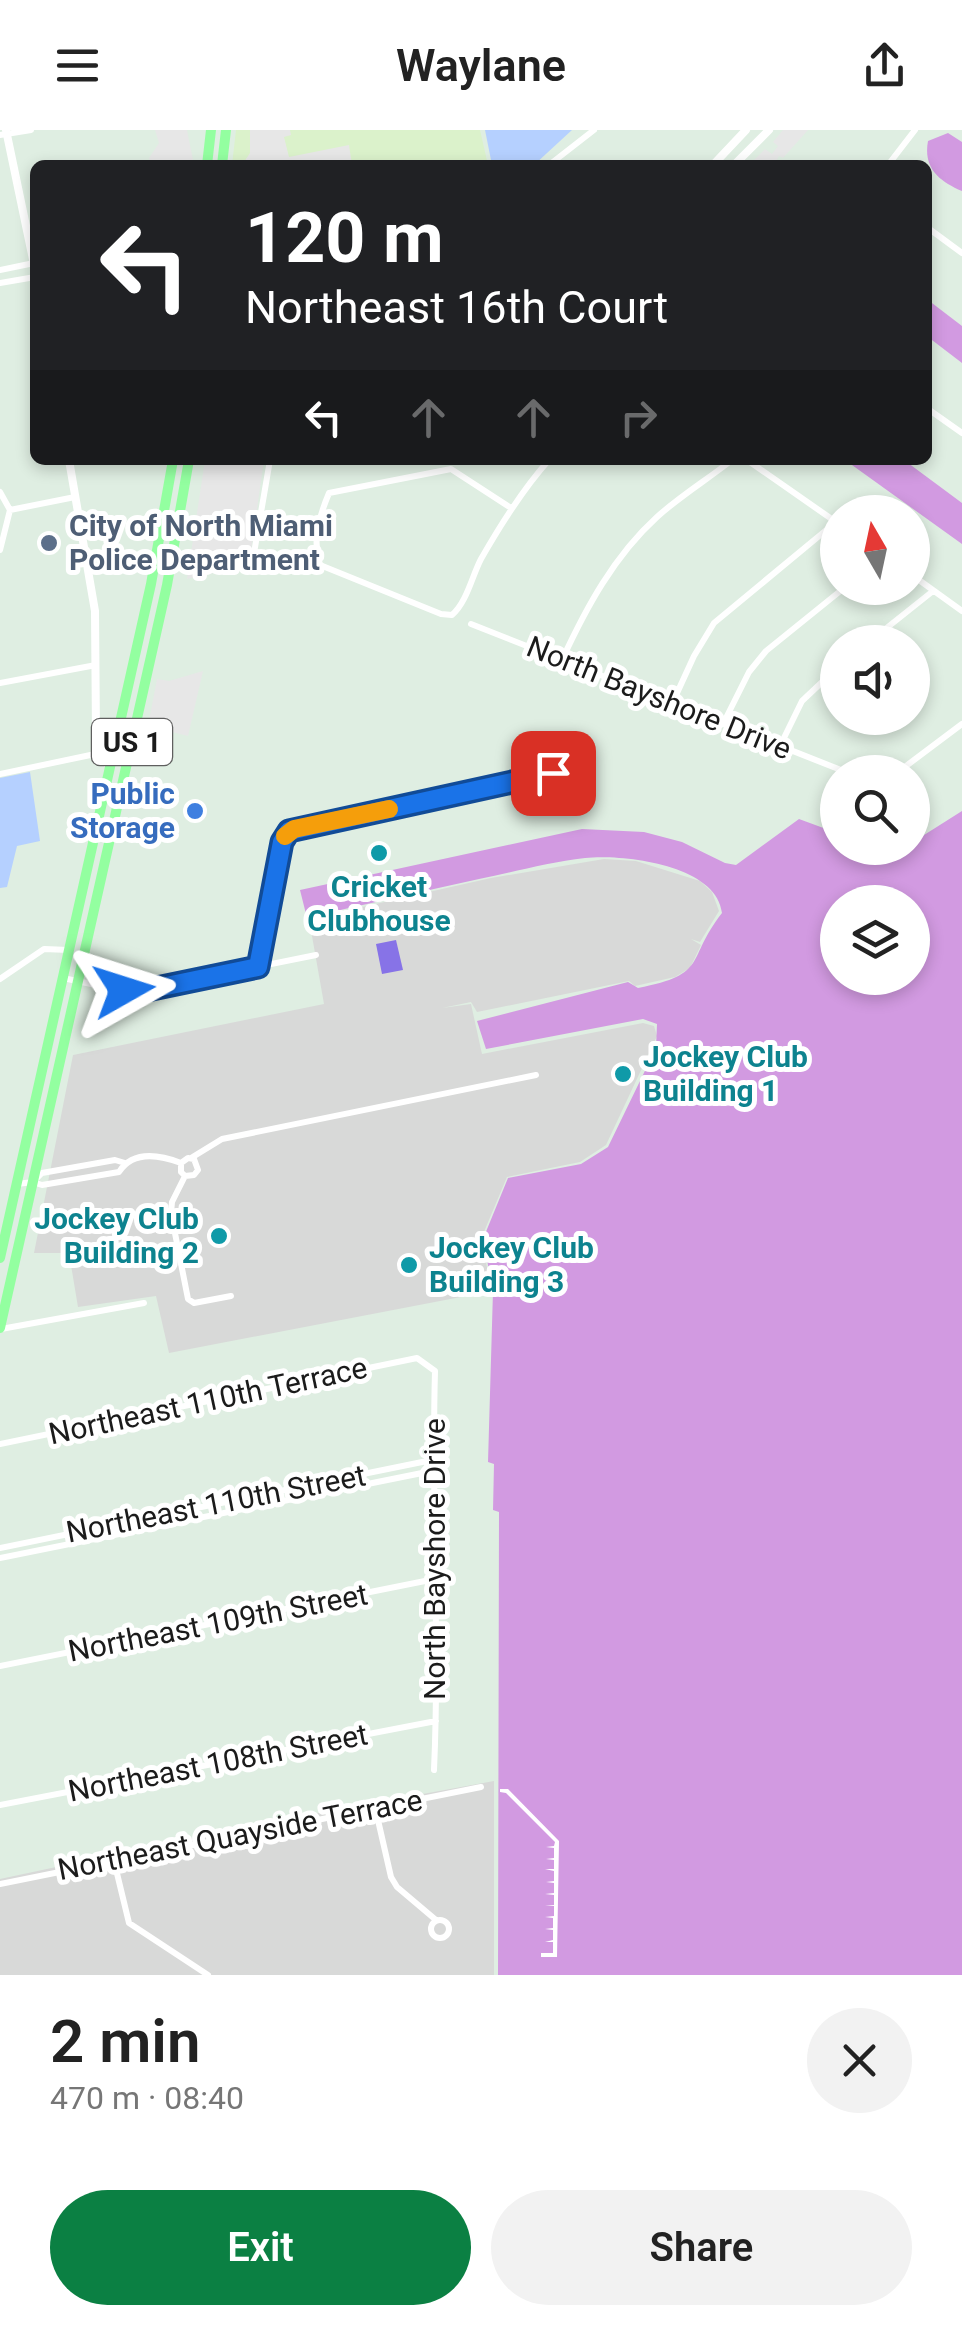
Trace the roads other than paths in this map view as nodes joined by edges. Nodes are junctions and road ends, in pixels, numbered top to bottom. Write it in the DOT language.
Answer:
graph roads {
  1 [pos="31,130"];
  2 [pos="211,130"];
  3 [pos="226,130"];
  4 [pos="594,130"];
  5 [pos="746,130"];
  6 [pos="770,130"];
  7 [pos="915,130"];
  8 [pos="5,133"];
  9 [pos="208,160"];
  10 [pos="223,160"];
  11 [pos="555,160"];
  12 [pos="718,160"];
  13 [pos="739,160"];
  14 [pos="892,160"];
  15 [pos="932,231"];
  16 [pos="30,247"];
  17 [pos="962,253"];
  18 [pos="0,270"];
  19 [pos="30,270"];
  20 [pos="30,272"];
  21 [pos="0,283"];
  22 [pos="932,412"];
  23 [pos="962,434"];
  24 [pos="70,465"];
  25 [pos="172,465"];
  26 [pos="188,465"];
  27 [pos="269,465"];
  28 [pos="545,465"];
  29 [pos="725,465"];
  30 [pos="755,465"];
  31 [pos="0,492"];
  32 [pos="75,496"];
  33 [pos="511,508"];
  34 [pos="10,510"];
  35 [pos="820,511"];
  36 [pos="820,537"];
  37 [pos="0,550"];
  38 [pos="254,559"];
  39 [pos="930,588"];
  40 [pos="934,591"];
  41 [pos="823,605"];
  42 [pos="962,611"];
  43 [pos="471,624"];
  44 [pos="891,625"];
  45 [pos="562,660"];
  46 [pos="96,665"];
  47 [pos="0,683"];
  48 [pos="820,684"];
  49 [pos="672,704"];
  50 [pos="723,724"];
  51 [pos="962,724"];
  52 [pos="780,746"];
  53 [pos="100,753"];
  54 [pos="921,755"];
  55 [pos="820,762"];
  56 [pos="110,766"];
  57 [pos="553,773"];
  58 [pos="0,774"];
  59 [pos="122,788"];
  60 [pos="69,950"];
  61 [pos="316,955"];
  62 [pos="258,967"];
  63 [pos="63,978"];
  64 [pos="0,979"];
  65 [pos="78,981"];
  66 [pos="536,1074"];
  67 [pos="191,1158"];
  68 [pos="96,1163"];
  69 [pos="125,1163"];
  70 [pos="181,1163"];
  71 [pos="98,1176"];
  72 [pos="186,1176"];
  73 [pos="33,1182"];
  74 [pos="17,1184"];
  75 [pos="0,1258"];
  76 [pos="231,1296"];
  77 [pos="144,1302"];
  78 [pos="0,1329"];
  79 [pos="416,1358"];
  80 [pos="0,1444"];
  81 [pos="432,1460"];
  82 [pos="432,1471"];
  83 [pos="0,1548"];
  84 [pos="0,1558"];
  85 [pos="436,1579"];
  86 [pos="0,1666"];
  87 [pos="436,1720"];
  88 [pos="434,1770"];
  89 [pos="480,1787"];
  90 [pos="0,1804"];
  91 [pos="376,1807"];
  92 [pos="114,1861"];
  93 [pos="0,1884"];
  94 [pos="436,1920"];
  95 [pos="208,1975"];
  1 -- 8 [label="street"];
  2 -- 9 [label="main road"];
  3 -- 10 [label="main road"];
  4 -- 11 [label="street"];
  5 -- 12 [label="street"];
  6 -- 13 [label="street"];
  7 -- 14 [label="street"];
  8 -- 16 [label="street"];
  15 -- 17 [label="street"];
  18 -- 19 [label="street"];
  20 -- 21 [label="street"];
  22 -- 23 [label="street"];
  24 -- 32 [label="street"];
  25 -- 56 [label="main road, US 1"];
  26 -- 59 [label="main road, US 1"];
  27 -- 38 [label="street"];
  28 -- 33 [label="street"];
  29 -- 45 [label="street"];
  30 -- 35 [label="street"];
  31 -- 34 [label="street"];
  32 -- 34 [label="street"];
  32 -- 46 [label="street"];
  33 -- 33 [label="street"];
  34 -- 37 [label="street"];
  36 -- 49 [label="street"];
  39 -- 40 [label="street"];
  40 -- 42 [label="street"];
  40 -- 44 [label="street"];
  41 -- 50 [label="street"];
  43 -- 45 [label="street, North Bayshore Drive"];
  45 -- 49 [label="street, North Bayshore Drive"];
  46 -- 47 [label="street"];
  46 -- 53 [label="street"];
  48 -- 52 [label="street"];
  49 -- 50 [label="street, North Bayshore Drive"];
  50 -- 52 [label="street, North Bayshore Drive"];
  51 -- 54 [label="street"];
  52 -- 55 [label="street, North Bayshore Drive"];
  53 -- 56 [label="street"];
  53 -- 58 [label="street"];
  56 -- 59 [label="main road"];
  56 -- 60 [label="main road, US 1"];
  57 -- 62 [label="street"];
  59 -- 65 [label="main road, US 1"];
  60 -- 63 [label="main road, US 1"];
  60 -- 64 [label="street"];
  61 -- 62 [label="street"];
  62 -- 65 [label="street"];
  63 -- 65 [label="street"];
  63 -- 74 [label="main road, US 1"];
  65 -- 73 [label="main road, US 1"];
  66 -- 67 [label="street"];
  67 -- 70 [label="street"];
  67 -- 72 [label="street"];
  68 -- 69 [label="street"];
  68 -- 71 [label="street"];
  68 -- 73 [label="street"];
  69 -- 70 [label="street"];
  69 -- 71 [label="street"];
  70 -- 72 [label="street"];
  71 -- 73 [label="street"];
  72 -- 76 [label="street"];
  73 -- 74 [label="street"];
  73 -- 78 [label="main road, US 1"];
  74 -- 75 [label="main road, US 1"];
  77 -- 78 [label="street"];
  79 -- 80 [label="street, Northeast 110th Terrace"];
  79 -- 81 [label="street, North Bayshore Drive"];
  81 -- 82 [label="street, North Bayshore Drive"];
  81 -- 83 [label="street, Northeast 110th Street"];
  82 -- 84 [label="street, Northeast 110th Street"];
  82 -- 85 [label="street, North Bayshore Drive"];
  85 -- 86 [label="street, Northeast 109th Street"];
  85 -- 87 [label="street, North Bayshore Drive"];
  87 -- 88 [label="street, North Bayshore Drive"];
  87 -- 90 [label="street, Northeast 108th Street"];
  89 -- 91 [label="street, Northeast Quayside Terrace"];
  91 -- 92 [label="street, Northeast Quayside Terrace"];
  91 -- 94 [label="street"];
  92 -- 93 [label="street, Northeast Quayside Terrace"];
  92 -- 95 [label="street"];
}
